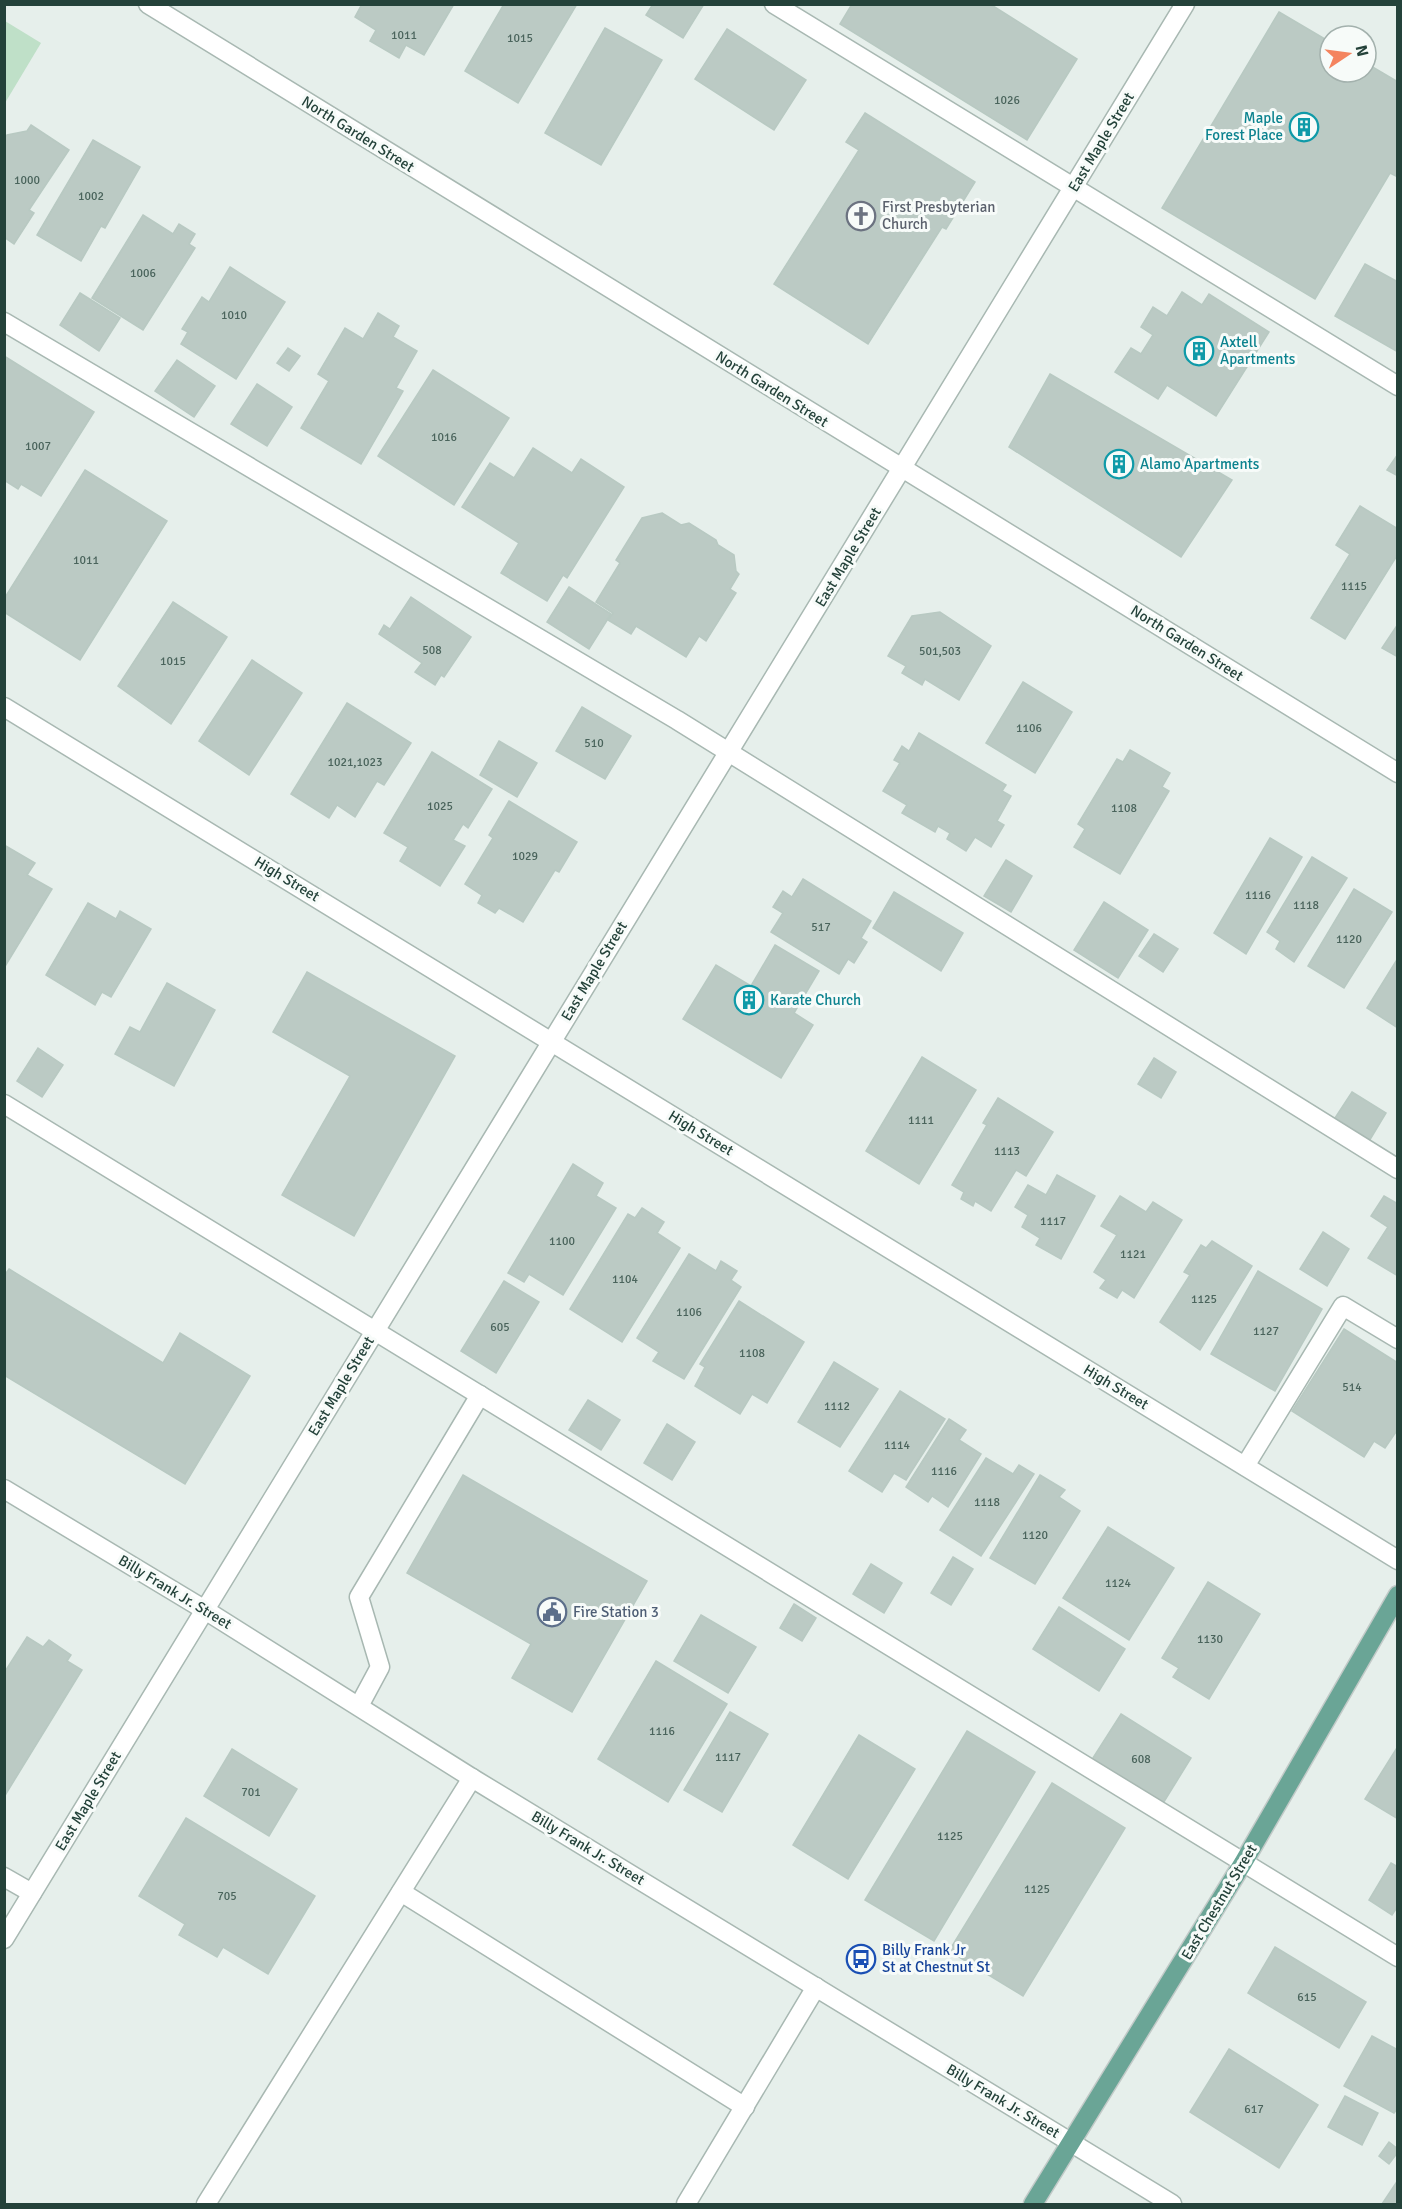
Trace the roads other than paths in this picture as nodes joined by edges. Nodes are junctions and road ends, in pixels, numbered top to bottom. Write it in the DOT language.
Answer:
graph roads {
  1 [pos="148,4"];
  2 [pos="774,4"];
  3 [pos="1185,4"];
  4 [pos="1074,188"];
  5 [pos="4,322"];
  6 [pos="1398,386"];
  7 [pos="902,468"];
  8 [pos="4,706"];
  9 [pos="729,752"];
  10 [pos="1398,773"];
  11 [pos="552,1042"];
  12 [pos="4,1104"];
  13 [pos="1398,1169"];
  14 [pos="375,1331"];
  15 [pos="1398,1339"];
  16 [pos="480,1395"];
  17 [pos="1245,1466"];
  18 [pos="4,1489"];
  19 [pos="1398,1560"];
  20 [pos="1398,1595"];
  21 [pos="205,1610"];
  22 [pos="360,1706"];
  23 [pos="472,1778"];
  24 [pos="1243,1863"];
  25 [pos="4,1877"];
  26 [pos="401,1892"];
  27 [pos="32,1893"];
  28 [pos="4,1939"];
  29 [pos="1398,1958"];
  30 [pos="816,1987"];
  31 [pos="745,2107"];
  32 [pos="1071,2142"];
  33 [pos="206,2205"];
  34 [pos="686,2205"];
  35 [pos="1033,2205"];
  36 [pos="1172,2205"];
  1 -- 7 [label="street, North Garden Street"];
  2 -- 4 [label="street"];
  3 -- 4 [label="street, East Maple Street"];
  4 -- 6 [label="street"];
  4 -- 7 [label="street, East Maple Street"];
  5 -- 9 [label="street"];
  7 -- 9 [label="street, East Maple Street"];
  7 -- 10 [label="street, North Garden Street"];
  8 -- 11 [label="street, High Street"];
  9 -- 11 [label="street, East Maple Street"];
  9 -- 13 [label="street"];
  11 -- 14 [label="street, East Maple Street"];
  11 -- 17 [label="street, High Street"];
  12 -- 14 [label="street"];
  14 -- 16 [label="street"];
  14 -- 21 [label="street, East Maple Street"];
  15 -- 17 [label="street"];
  16 -- 22 [label="street"];
  16 -- 24 [label="street"];
  17 -- 19 [label="street, High Street"];
  18 -- 21 [label="street, Billy Frank Jr. Street"];
  20 -- 24 [label="main road, East Chestnut Street"];
  21 -- 22 [label="street, Billy Frank Jr. Street"];
  21 -- 27 [label="street, East Maple Street"];
  22 -- 23 [label="street, Billy Frank Jr. Street"];
  23 -- 26 [label="street"];
  23 -- 30 [label="street, Billy Frank Jr. Street"];
  24 -- 29 [label="street"];
  24 -- 32 [label="main road, East Chestnut Street"];
  25 -- 27 [label="street"];
  26 -- 31 [label="street"];
  26 -- 33 [label="street"];
  27 -- 28 [label="street, East Maple Street"];
  30 -- 31 [label="street"];
  30 -- 32 [label="street, Billy Frank Jr. Street"];
  31 -- 34 [label="street"];
  32 -- 35 [label="main road, East Chestnut Street"];
  32 -- 36 [label="street, Billy Frank Jr. Street"];
}
